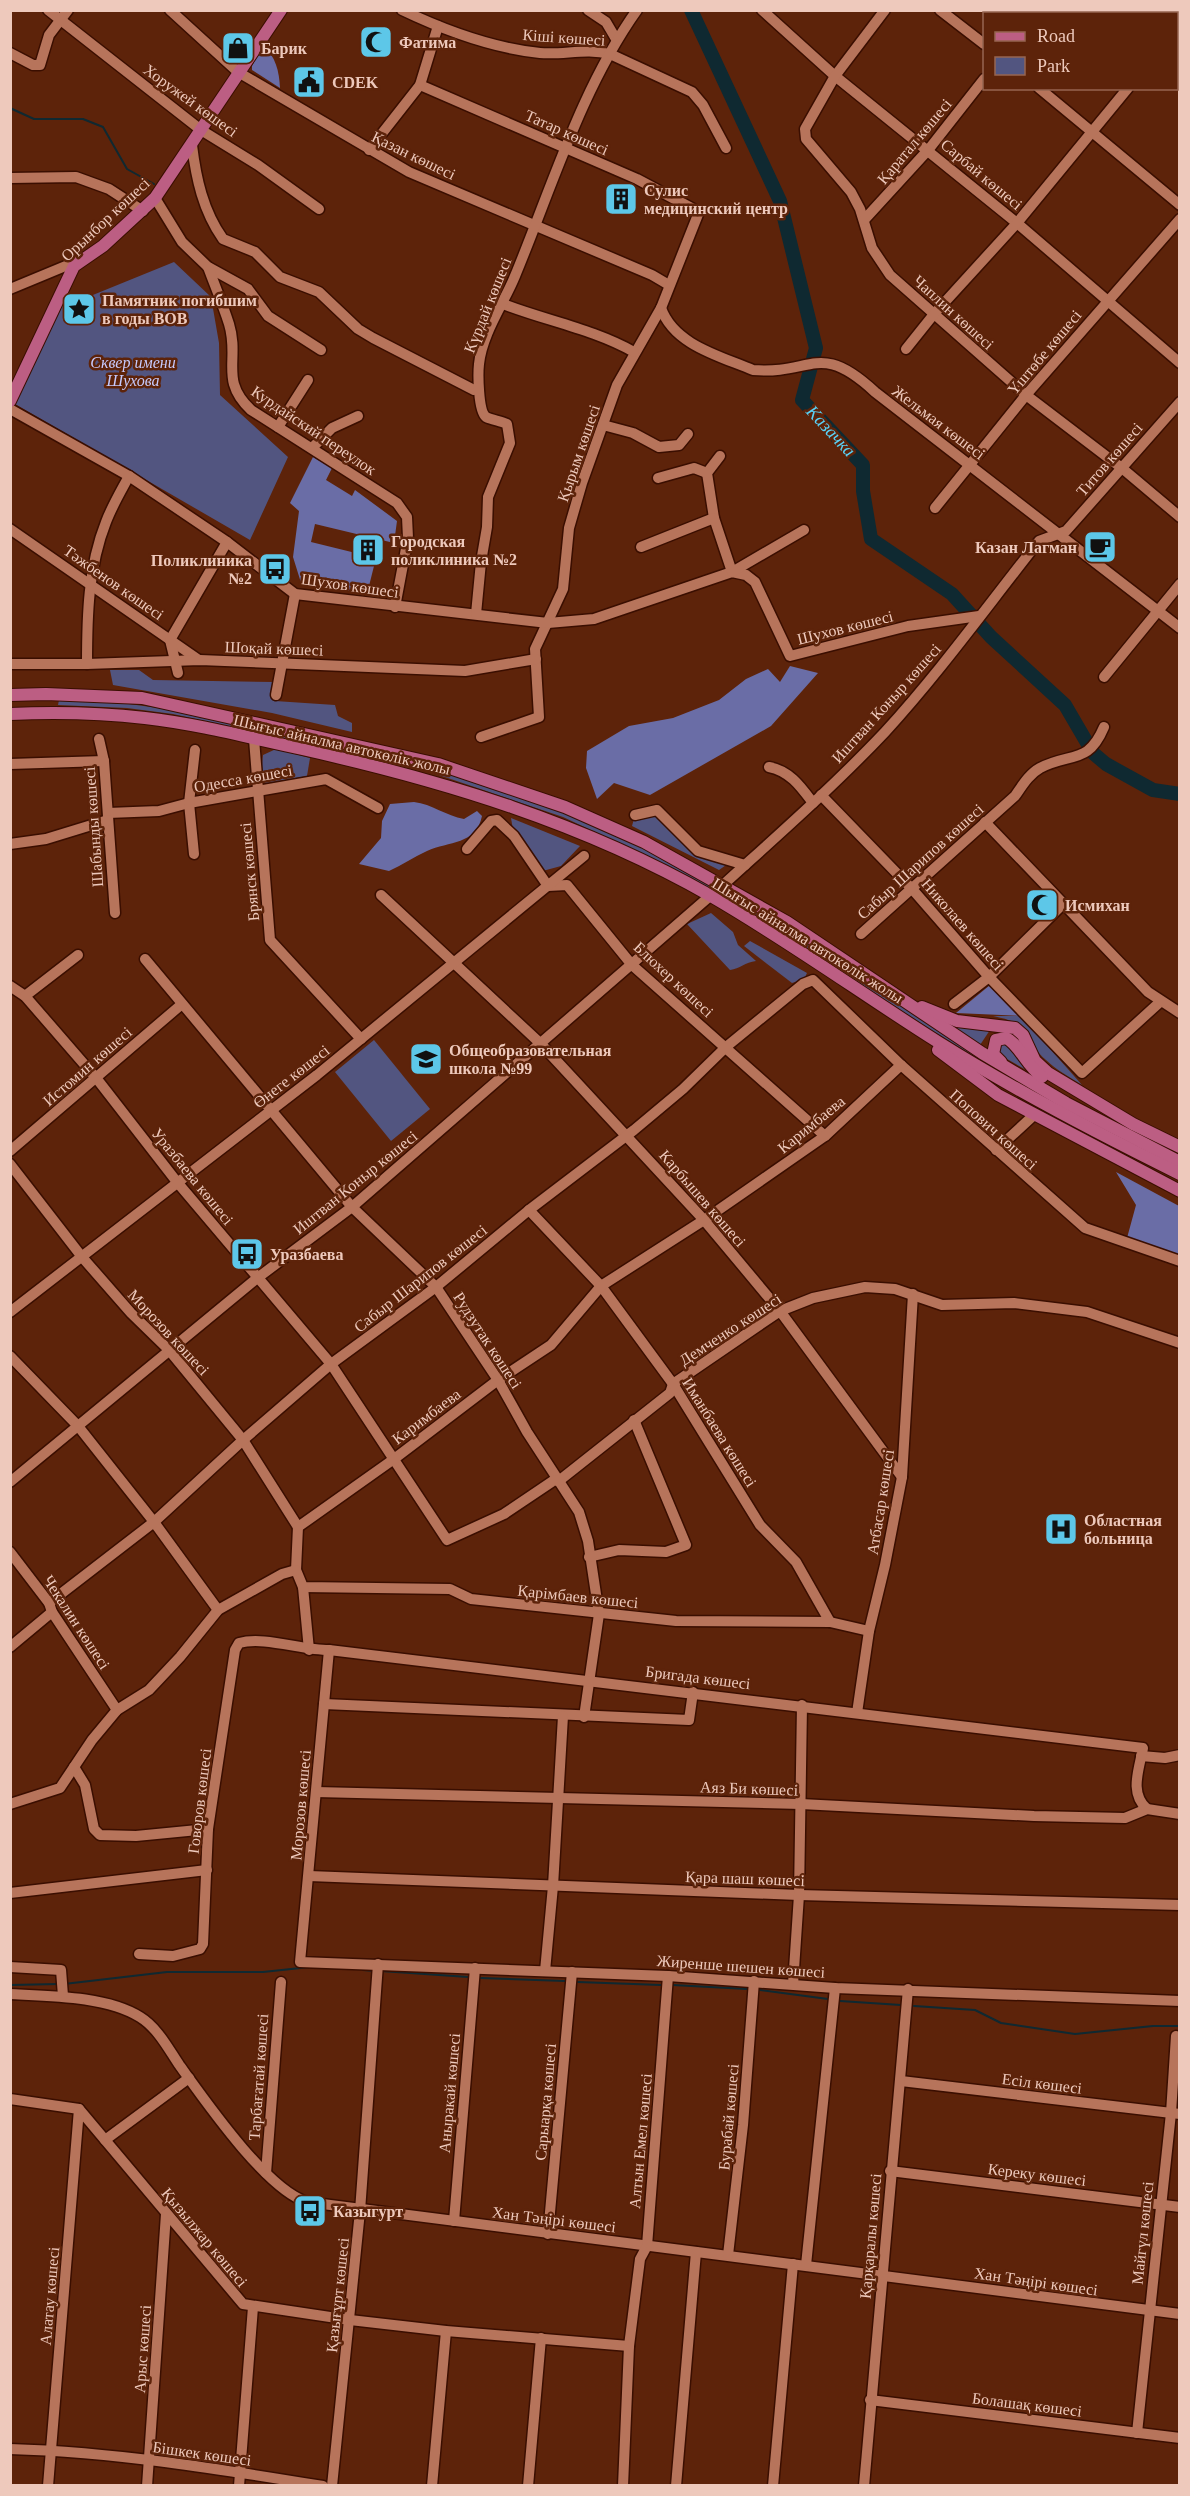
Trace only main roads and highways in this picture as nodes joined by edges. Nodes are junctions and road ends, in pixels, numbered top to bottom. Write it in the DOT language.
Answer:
graph roads {
  1 [pos="281,10"];
  2 [pos="14,384"];
  3 [pos="10,401"];
  4 [pos="10,695"];
  5 [pos="10,714"];
  6 [pos="871,978"];
  7 [pos="906,1021"];
  8 [pos="1013,1072"];
  9 [pos="1179,1147"];
  10 [pos="1179,1154"];
  11 [pos="1179,1162"];
  12 [pos="1179,1174"];
  13 [pos="1179,1191"];
  1 -- 2 [label="main road, Орынбор көшесі"];
  2 -- 3 [label="main road, Орынбор көшесі"];
  4 -- 6 [label="main road, Шығыс айналма автокөлік жолы"];
  5 -- 7 [label="main road, Шығыс айналма автокөлік жолы"];
  6 -- 8 [label="main road, Шығыс айналма автокөлік жолы"];
  6 -- 9 [label="main road"];
  7 -- 12 [label="main road, Шығыс айналма автокөлік жолы"];
  7 -- 13 [label="main road"];
  8 -- 10 [label="main road"];
  8 -- 11 [label="main road, Шығыс айналма автокөлік жолы"];
}
